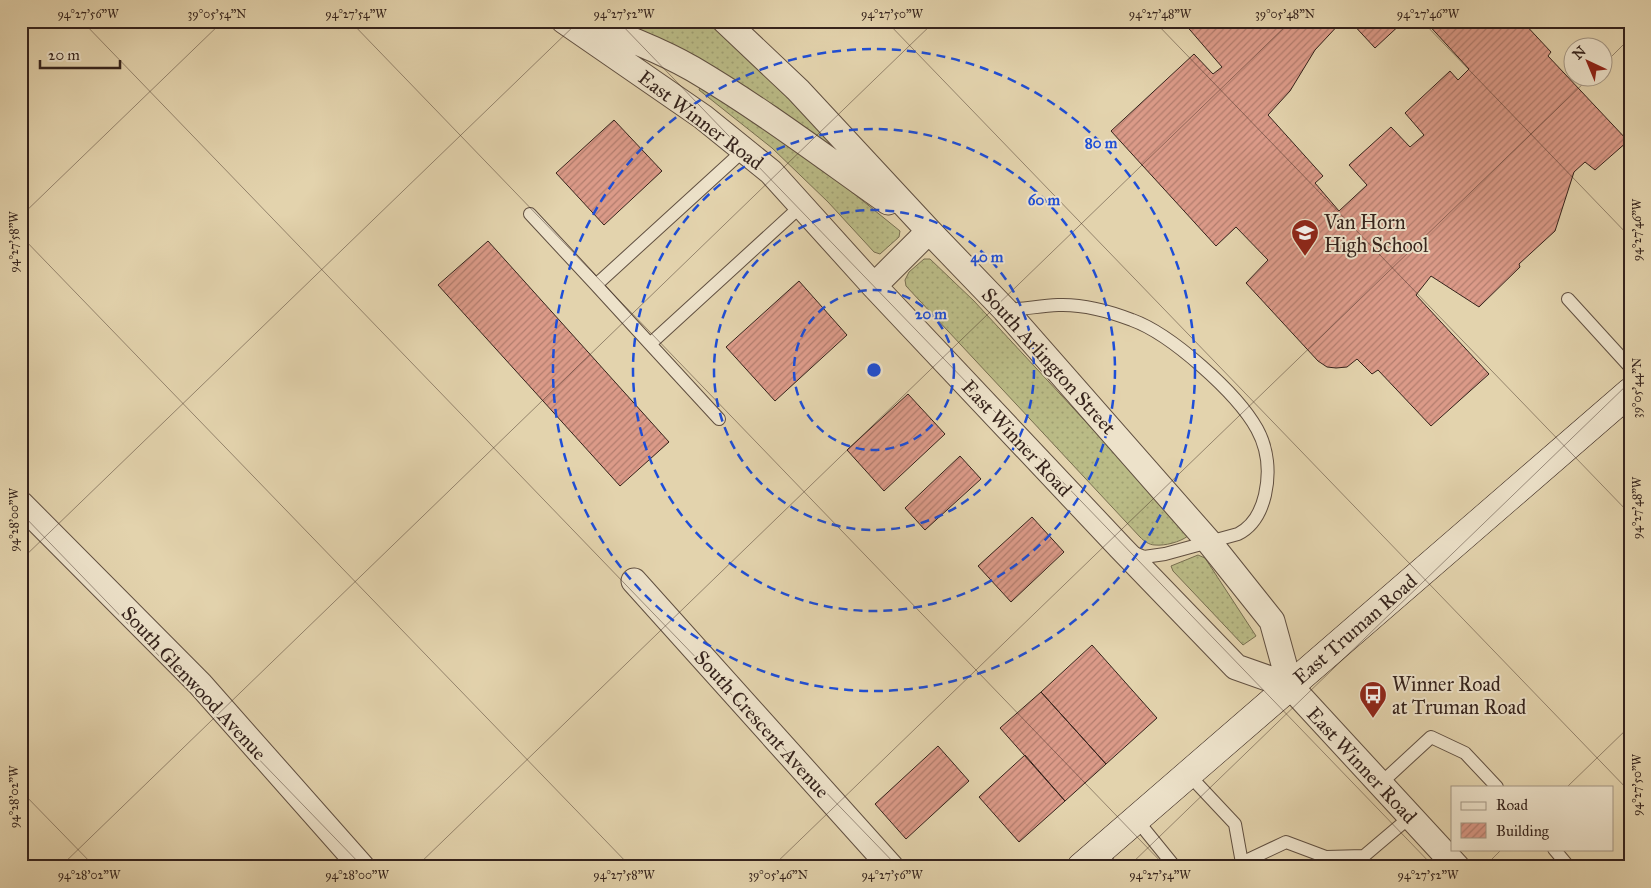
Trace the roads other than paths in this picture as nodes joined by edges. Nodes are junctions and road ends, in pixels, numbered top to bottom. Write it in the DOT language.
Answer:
graph roads {
  1 [pos="564,21"];
  2 [pos="582,21"];
  3 [pos="724,21"];
  4 [pos="744,150"];
  5 [pos="802,206"];
  6 [pos="530,214"];
  7 [pos="928,231"];
  8 [pos="596,285"];
  9 [pos="874,286"];
  10 [pos="1568,299"];
  11 [pos="1005,310"];
  12 [pos="650,344"];
  13 [pos="1630,367"];
  14 [pos="1630,392"];
  15 [pos="719,419"];
  16 [pos="21,504"];
  17 [pos="1209,542"];
  18 [pos="1121,548"];
  19 [pos="634,581"];
  20 [pos="1290,686"];
  21 [pos="1188,774"];
  22 [pos="1380,784"];
  23 [pos="1496,786"];
  24 [pos="1410,817"];
  25 [pos="1136,819"];
  26 [pos="1555,850"];
  27 [pos="1097,862"];
  28 [pos="1237,865"];
  29 [pos="362,867"];
  30 [pos="890,867"];
  31 [pos="1175,867"];
  32 [pos="1457,867"];
  33 [pos="1569,867"];
  1 -- 4 [label="street, East Winner Road"];
  2 -- 7 [label="street, East Winner Road"];
  3 -- 7 [label="street, South Arlington Street"];
  4 -- 5 [label="street, East Winner Road"];
  4 -- 8 [label="lane"];
  5 -- 9 [label="street, East Winner Road"];
  5 -- 12 [label="lane"];
  6 -- 8 [label="lane"];
  7 -- 9 [label="street"];
  7 -- 11 [label="street, South Arlington Street"];
  8 -- 12 [label="lane"];
  9 -- 18 [label="street, East Winner Road"];
  10 -- 13 [label="lane"];
  11 -- 17 [label="street, South Arlington Street"];
  11 -- 17 [label="lane"];
  12 -- 15 [label="lane"];
  14 -- 20 [label="main road, East Truman Road"];
  16 -- 29 [label="street, South Glenwood Avenue"];
  17 -- 18 [label="lane"];
  17 -- 20 [label="street, South Arlington Street"];
  18 -- 20 [label="street, East Winner Road"];
  19 -- 30 [label="street, South Crescent Avenue"];
  20 -- 21 [label="main road, East Truman Road"];
  20 -- 22 [label="street, East Winner Road"];
  21 -- 25 [label="main road, East Truman Road"];
  21 -- 28 [label="lane"];
  22 -- 23 [label="lane"];
  22 -- 24 [label="street, East Winner Road"];
  24 -- 28 [label="lane"];
  24 -- 32 [label="street, East Winner Road"];
  25 -- 27 [label="main road, East Truman Road"];
  25 -- 31 [label="lane"];
  26 -- 33 [label="lane"];
}
